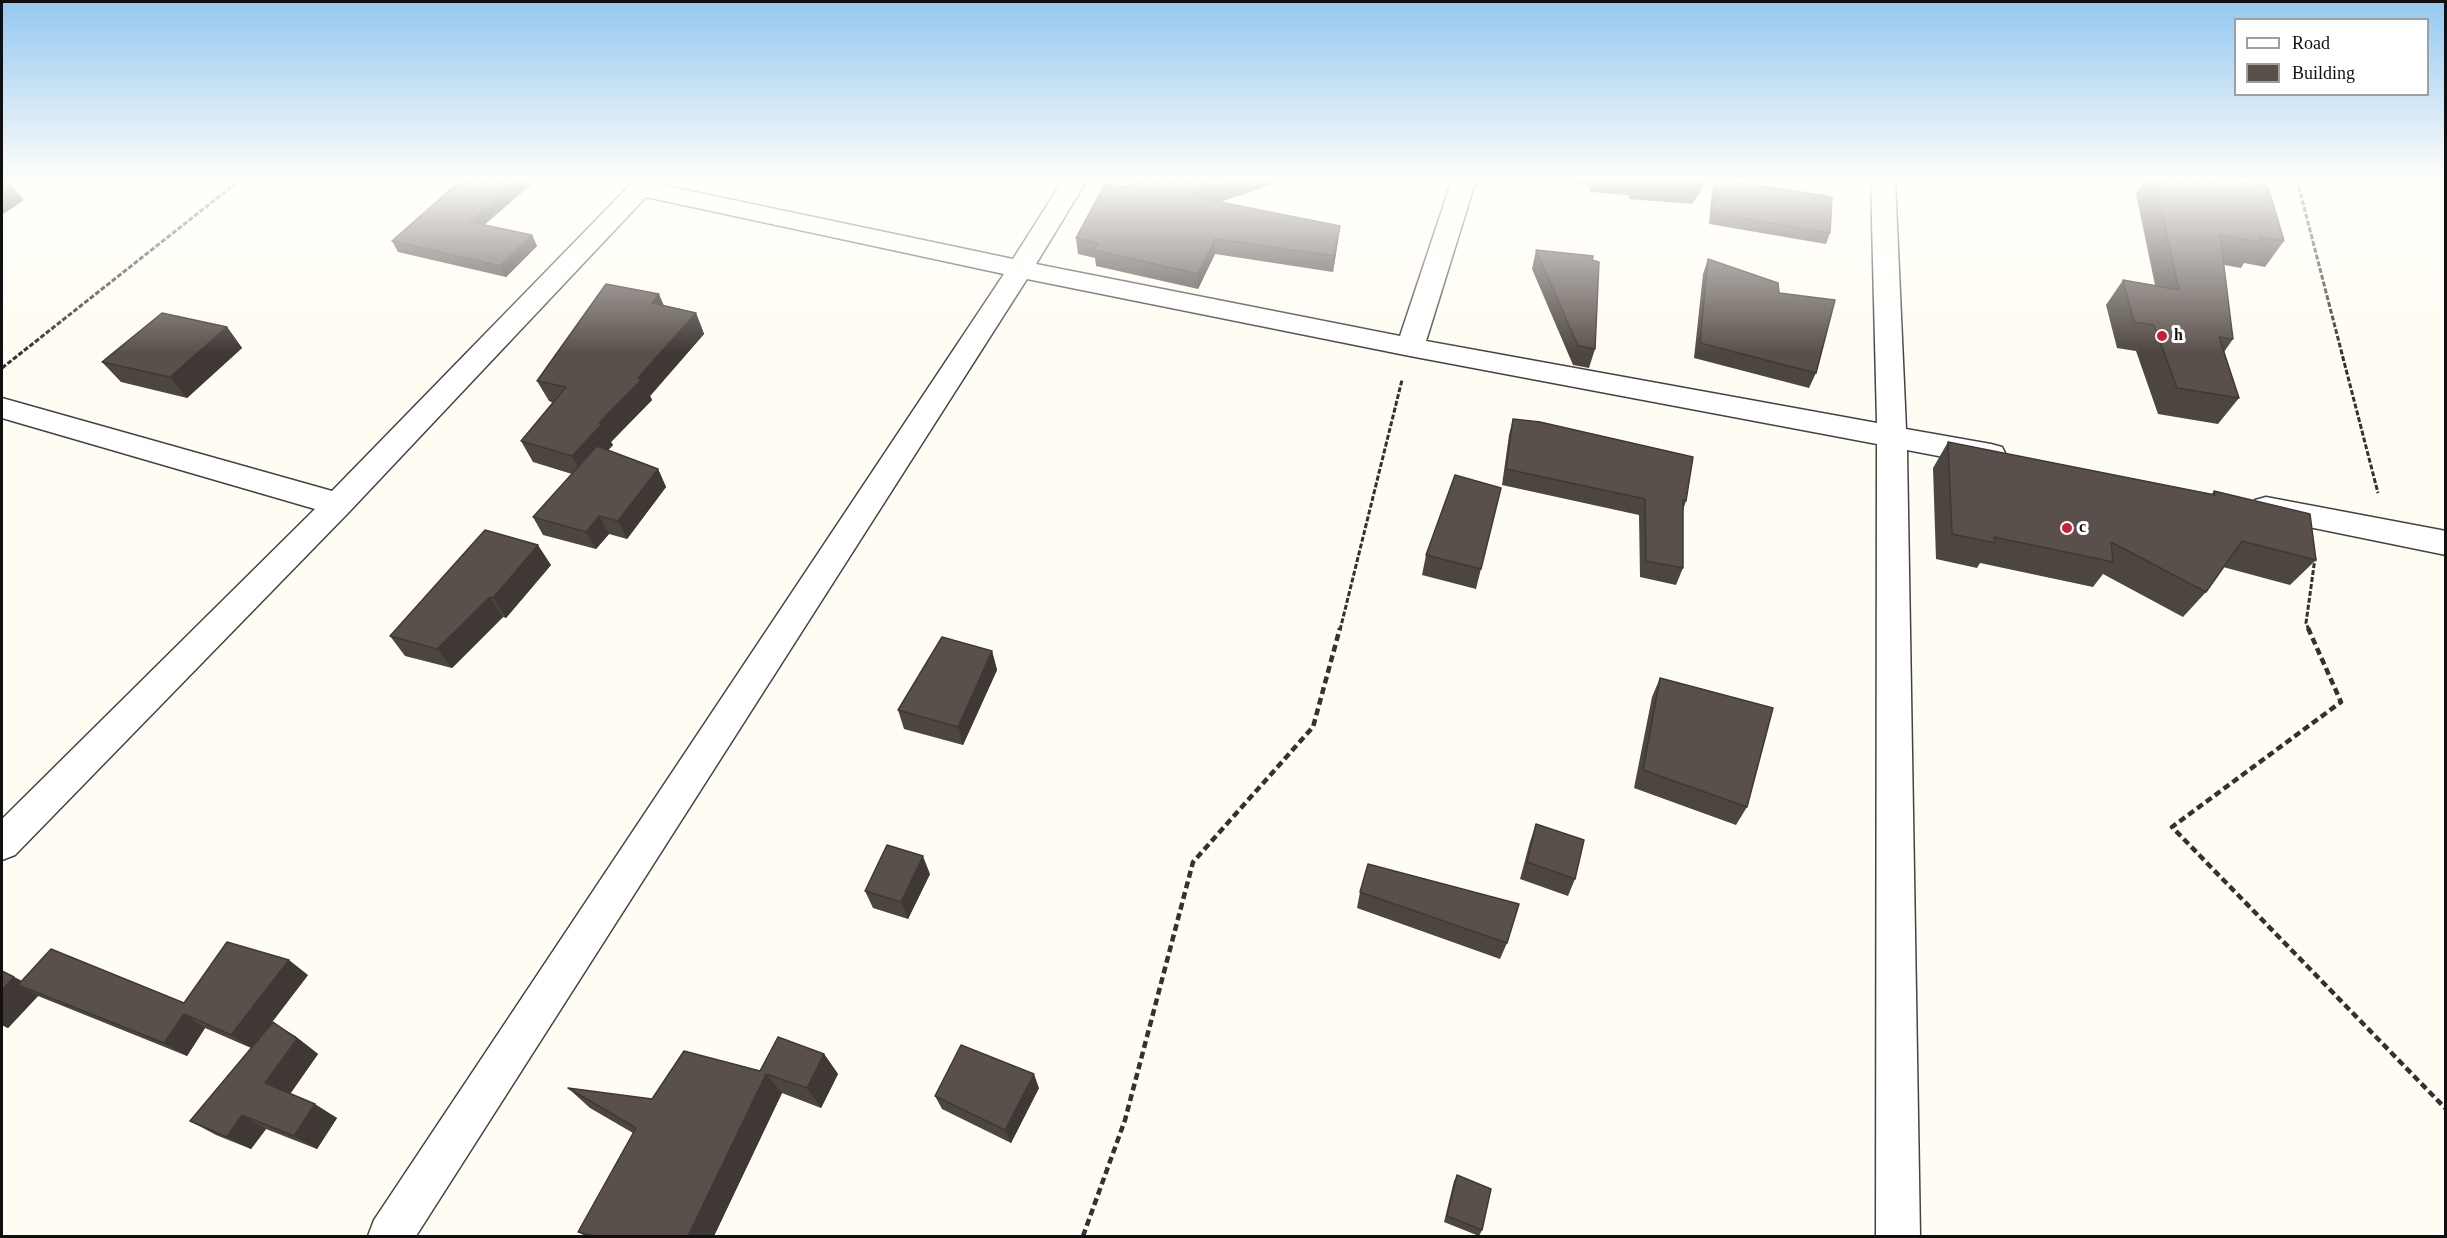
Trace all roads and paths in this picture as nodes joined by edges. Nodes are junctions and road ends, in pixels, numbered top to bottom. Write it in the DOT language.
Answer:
graph roads {
  1 [pos="167,238"];
  2 [pos="593,238"];
  3 [pos="882,238"];
  4 [pos="1039,238"];
  5 [pos="1445,238"];
  6 [pos="1885,238"];
  7 [pos="2312,238"];
  8 [pos="1020,269"];
  9 [pos="1410,347"];
  10 [pos="2,368"];
  11 [pos="2,408"];
  12 [pos="1892,435"];
  13 [pos="2019,460"];
  14 [pos="2238,503"];
  15 [pos="338,504"];
  16 [pos="2389,532"];
  17 [pos="2445,543"];
  18 [pos="2316,547"];
  19 [pos="2,843"];
  20 [pos="2445,1109"];
  21 [pos="390,1236"];
  22 [pos="1083,1236"];
  23 [pos="1898,1236"];
  1 -- 10 [label="path"];
  2 -- 15 [label="street"];
  3 -- 8 [label="street"];
  4 -- 8 [label="street"];
  5 -- 9 [label="street"];
  6 -- 12 [label="street"];
  7 -- 16 [label="path"];
  8 -- 9 [label="street"];
  8 -- 21 [label="street"];
  9 -- 12 [label="street"];
  9 -- 22 [label="path"];
  11 -- 15 [label="street"];
  12 -- 13 [label="street"];
  12 -- 23 [label="street"];
  14 -- 16 [label="street"];
  15 -- 19 [label="street"];
  16 -- 17 [label="street"];
  18 -- 20 [label="path"];
}
